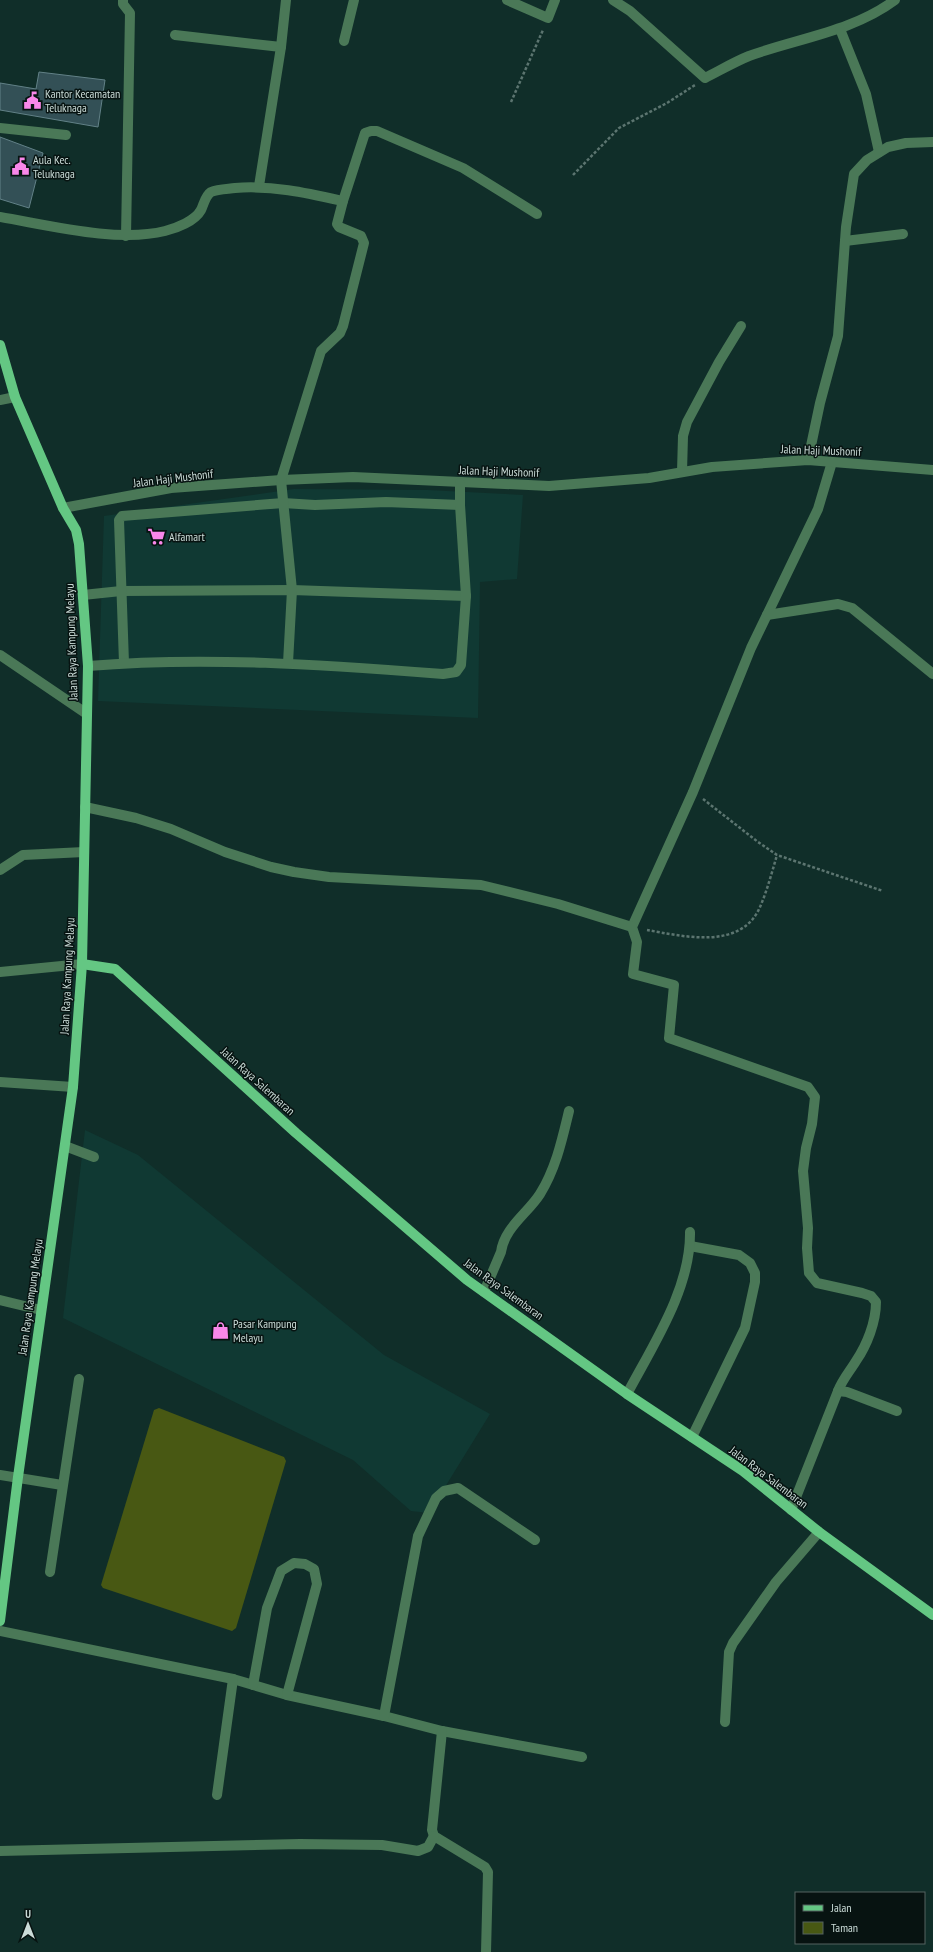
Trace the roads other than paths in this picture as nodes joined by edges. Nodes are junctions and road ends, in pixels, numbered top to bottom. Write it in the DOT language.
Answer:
graph roads {
  1 [pos="123,0"];
  2 [pos="286,0"];
  3 [pos="354,0"];
  4 [pos="507,0"];
  5 [pos="555,0"];
  6 [pos="613,0"];
  7 [pos="895,0"];
  8 [pos="840,29"];
  9 [pos="175,35"];
  10 [pos="344,42"];
  11 [pos="282,47"];
  12 [pos="0,128"];
  13 [pos="66,135"];
  14 [pos="933,142"];
  15 [pos="879,152"];
  16 [pos="259,186"];
  17 [pos="343,201"];
  18 [pos="537,214"];
  19 [pos="0,217"];
  20 [pos="903,234"];
  21 [pos="126,236"];
  22 [pos="845,241"];
  23 [pos="741,326"];
  24 [pos="0,345"];
  25 [pos="14,397"];
  26 [pos="0,400"];
  27 [pos="808,460"];
  28 [pos="832,462"];
  29 [pos="933,470"];
  30 [pos="682,472"];
  31 [pos="282,480"];
  32 [pos="460,483"];
  33 [pos="283,503"];
  34 [pos="460,505"];
  35 [pos="64,508"];
  36 [pos="292,590"];
  37 [pos="121,591"];
  38 [pos="83,595"];
  39 [pos="466,596"];
  40 [pos="767,615"];
  41 [pos="0,655"];
  42 [pos="124,663"];
  43 [pos="288,663"];
  44 [pos="88,666"];
  45 [pos="933,674"];
  46 [pos="87,714"];
  47 [pos="85,807"];
  48 [pos="84,852"];
  49 [pos="0,870"];
  50 [pos="632,927"];
  51 [pos="82,964"];
  52 [pos="0,972"];
  53 [pos="0,1082"];
  54 [pos="73,1087"];
  55 [pos="569,1111"];
  56 [pos="65,1146"];
  57 [pos="94,1157"];
  58 [pos="690,1232"];
  59 [pos="690,1246"];
  60 [pos="484,1292"];
  61 [pos="0,1300"];
  62 [pos="41,1310"];
  63 [pos="80,1379"];
  64 [pos="838,1391"];
  65 [pos="628,1394"];
  66 [pos="897,1411"];
  67 [pos="692,1437"];
  68 [pos="0,1475"];
  69 [pos="18,1477"];
  70 [pos="62,1485"];
  71 [pos="791,1510"];
  72 [pos="819,1532"];
  73 [pos="536,1540"];
  74 [pos="50,1572"];
  75 [pos="933,1615"];
  76 [pos="0,1621"];
  77 [pos="0,1631"];
  78 [pos="233,1679"];
  79 [pos="253,1685"];
  80 [pos="287,1696"];
  81 [pos="384,1716"];
  82 [pos="725,1722"];
  83 [pos="442,1731"];
  84 [pos="582,1757"];
  85 [pos="217,1795"];
  86 [pos="434,1836"];
  87 [pos="0,1851"];
  88 [pos="486,1952"];
  1 -- 21 [label="street"];
  2 -- 11 [label="street"];
  3 -- 10 [label="street"];
  4 -- 5 [label="street"];
  6 -- 8 [label="street"];
  7 -- 8 [label="street"];
  8 -- 15 [label="street"];
  9 -- 11 [label="street"];
  11 -- 16 [label="street"];
  12 -- 13 [label="street"];
  14 -- 15 [label="street"];
  15 -- 22 [label="street"];
  16 -- 17 [label="street"];
  16 -- 21 [label="street"];
  17 -- 18 [label="street"];
  17 -- 31 [label="street"];
  19 -- 21 [label="street"];
  20 -- 22 [label="street"];
  22 -- 27 [label="street"];
  23 -- 30 [label="street"];
  24 -- 25 [label="main road, Jalan Raya Kampung Melayu"];
  25 -- 26 [label="street"];
  25 -- 35 [label="main road, Jalan Raya Kampung Melayu"];
  27 -- 28 [label="street, Jalan Haji Mushonif"];
  27 -- 30 [label="street, Jalan Haji Mushonif"];
  28 -- 29 [label="street, Jalan Haji Mushonif"];
  28 -- 40 [label="street"];
  30 -- 32 [label="street, Jalan Haji Mushonif"];
  31 -- 32 [label="street, Jalan Haji Mushonif"];
  31 -- 33 [label="street"];
  31 -- 35 [label="street, Jalan Haji Mushonif"];
  32 -- 34 [label="street"];
  33 -- 34 [label="street"];
  33 -- 36 [label="street"];
  33 -- 37 [label="street"];
  34 -- 39 [label="street"];
  35 -- 38 [label="main road, Jalan Raya Kampung Melayu"];
  36 -- 37 [label="street"];
  36 -- 39 [label="street"];
  36 -- 43 [label="street"];
  37 -- 38 [label="street"];
  37 -- 42 [label="street"];
  38 -- 44 [label="main road, Jalan Raya Kampung Melayu"];
  39 -- 43 [label="street"];
  40 -- 45 [label="street"];
  40 -- 50 [label="street"];
  41 -- 46 [label="street"];
  42 -- 43 [label="street"];
  42 -- 44 [label="street"];
  44 -- 46 [label="main road, Jalan Raya Kampung Melayu"];
  46 -- 47 [label="main road, Jalan Raya Kampung Melayu"];
  47 -- 48 [label="main road, Jalan Raya Kampung Melayu"];
  47 -- 50 [label="street"];
  48 -- 49 [label="street"];
  48 -- 51 [label="main road, Jalan Raya Kampung Melayu"];
  50 -- 64 [label="street"];
  51 -- 52 [label="street"];
  51 -- 54 [label="main road, Jalan Raya Kampung Melayu"];
  51 -- 60 [label="main road, Jalan Raya Salembaran"];
  53 -- 54 [label="street"];
  54 -- 56 [label="main road, Jalan Raya Kampung Melayu"];
  55 -- 60 [label="street"];
  56 -- 57 [label="street"];
  56 -- 62 [label="main road, Jalan Raya Kampung Melayu"];
  58 -- 59 [label="street"];
  59 -- 65 [label="street"];
  59 -- 67 [label="street"];
  60 -- 65 [label="main road, Jalan Raya Salembaran"];
  61 -- 62 [label="street"];
  62 -- 69 [label="main road, Jalan Raya Kampung Melayu"];
  63 -- 70 [label="street"];
  64 -- 66 [label="street"];
  64 -- 71 [label="street"];
  65 -- 67 [label="main road, Jalan Raya Salembaran"];
  67 -- 71 [label="main road, Jalan Raya Salembaran"];
  68 -- 69 [label="street"];
  69 -- 70 [label="street"];
  69 -- 76 [label="main road, Jalan Raya Kampung Melayu"];
  70 -- 74 [label="street"];
  71 -- 72 [label="main road, Jalan Raya Salembaran"];
  72 -- 75 [label="main road, Jalan Raya Salembaran"];
  72 -- 82 [label="street"];
  73 -- 81 [label="street"];
  77 -- 78 [label="street"];
  78 -- 79 [label="street"];
  78 -- 85 [label="street"];
  79 -- 80 [label="street"];
  79 -- 80 [label="street"];
  80 -- 81 [label="street"];
  81 -- 83 [label="street"];
  83 -- 84 [label="street"];
  83 -- 86 [label="street"];
  86 -- 87 [label="street"];
  86 -- 88 [label="street"];
}
